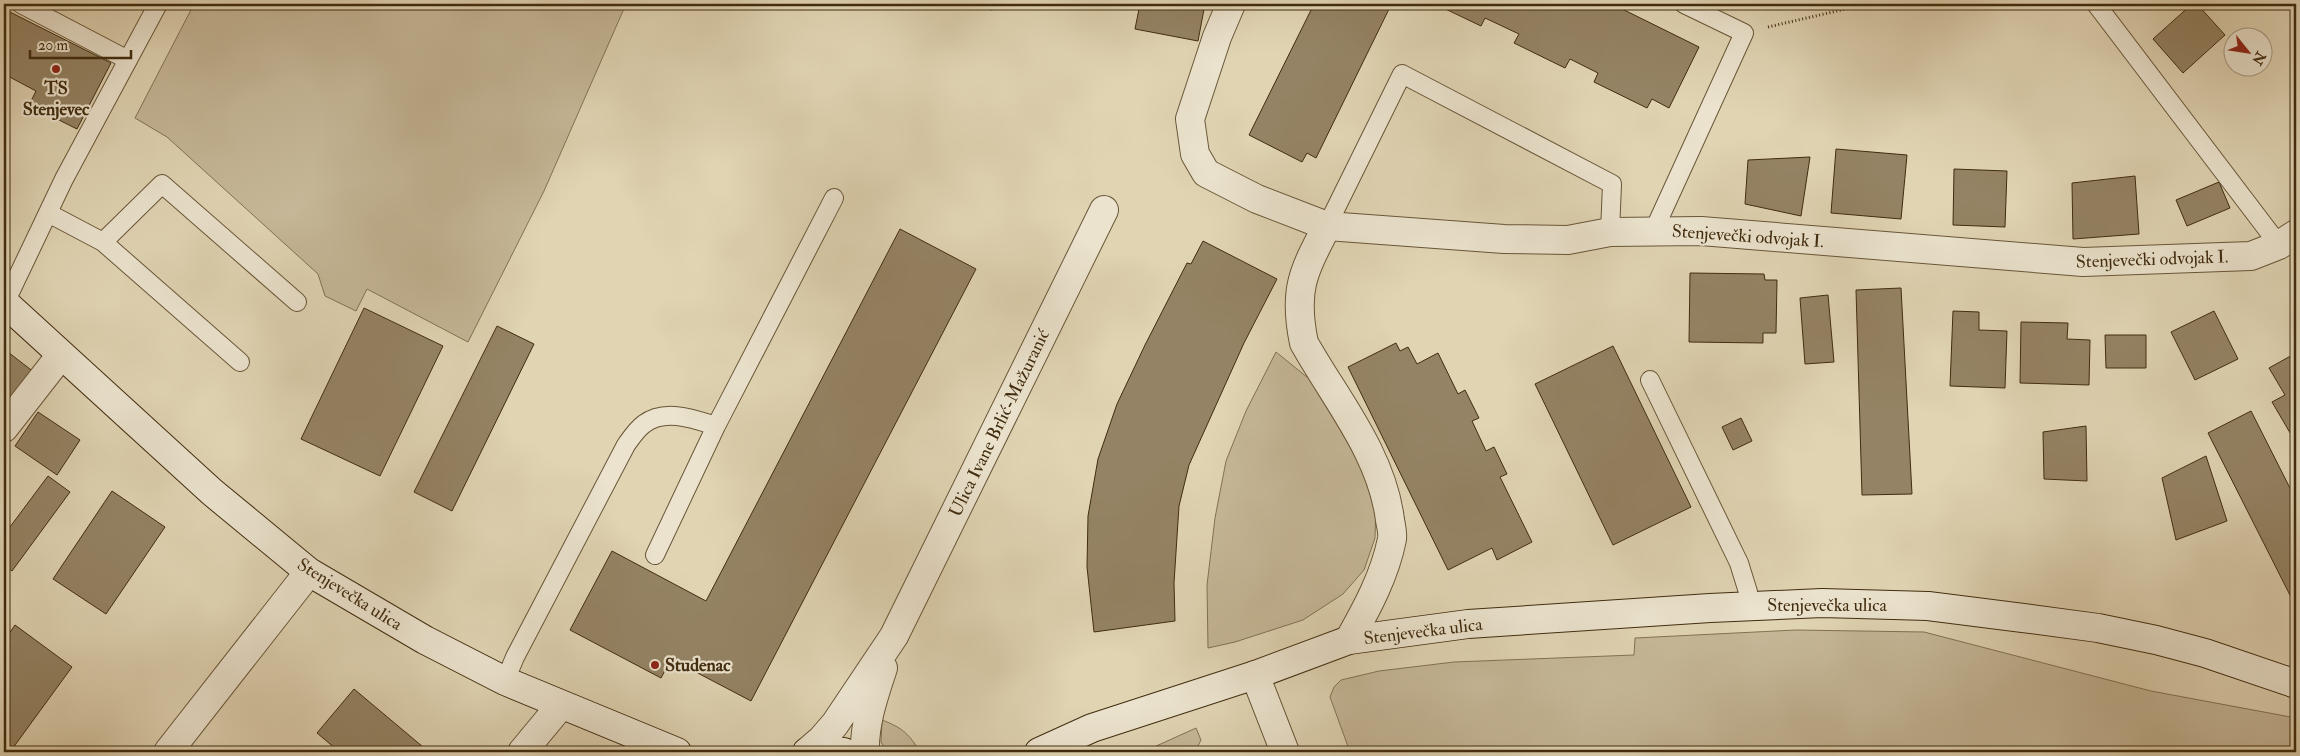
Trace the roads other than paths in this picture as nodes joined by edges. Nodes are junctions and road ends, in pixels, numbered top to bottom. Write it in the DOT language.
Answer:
graph roads {
  1 [pos="21,4"];
  2 [pos="158,4"];
  3 [pos="1230,4"];
  4 [pos="1684,4"];
  5 [pos="2096,4"];
  6 [pos="128,60"];
  7 [pos="834,198"];
  8 [pos="1104,210"];
  9 [pos="48,213"];
  10 [pos="1327,226"];
  11 [pos="1654,230"];
  12 [pos="1610,232"];
  13 [pos="2288,240"];
  14 [pos="103,242"];
  15 [pos="297,302"];
  16 [pos="4,303"];
  17 [pos="61,355"];
  18 [pos="240,362"];
  19 [pos="1650,380"];
  20 [pos="716,426"];
  21 [pos="4,428"];
  22 [pos="655,555"];
  23 [pos="309,572"];
  24 [pos="1748,606"];
  25 [pos="894,636"];
  26 [pos="1349,640"];
  27 [pos="1255,675"];
  28 [pos="505,681"];
  29 [pos="2296,684"];
  30 [pos="561,705"];
  31 [pos="168,752"];
  32 [pos="522,752"];
  33 [pos="678,752"];
  34 [pos="807,752"];
  35 [pos="844,752"];
  36 [pos="865,752"];
  37 [pos="1039,752"];
  38 [pos="1285,752"];
  1 -- 6 [label="lane"];
  2 -- 6 [label="lane"];
  3 -- 10 [label="street, Stenjevečki odvojak I."];
  4 -- 11 [label="lane"];
  5 -- 13 [label="lane"];
  6 -- 9 [label="lane"];
  7 -- 20 [label="lane"];
  8 -- 25 [label="street, Ulica Ivane Brlić-Mažuranić"];
  9 -- 14 [label="lane"];
  9 -- 16 [label="lane"];
  10 -- 12 [label="street, Stenjevečki odvojak I."];
  10 -- 12 [label="lane"];
  10 -- 26 [label="street, Stenjevečka ulica"];
  11 -- 12 [label="street, Stenjevečki odvojak I."];
  11 -- 13 [label="street, Stenjevečki odvojak I."];
  14 -- 15 [label="lane"];
  14 -- 18 [label="lane"];
  16 -- 17 [label="street, Stenjevečka ulica"];
  17 -- 21 [label="street"];
  17 -- 23 [label="street, Stenjevečka ulica"];
  19 -- 24 [label="lane"];
  20 -- 22 [label="lane"];
  20 -- 28 [label="lane"];
  23 -- 28 [label="street, Stenjevečka ulica"];
  23 -- 31 [label="street"];
  24 -- 26 [label="street, Stenjevečka ulica"];
  24 -- 29 [label="street, Stenjevečka ulica"];
  25 -- 34 [label="street, Ulica Ivane Brlić-Mažuranić"];
  25 -- 36 [label="street, Ulica Ivane Brlić-Mažuranić"];
  26 -- 27 [label="street, Stenjevečka ulica"];
  27 -- 37 [label="street, Stenjevečka ulica"];
  27 -- 38 [label="street"];
  28 -- 30 [label="street, Stenjevečka ulica"];
  30 -- 32 [label="street"];
  30 -- 33 [label="street, Stenjevečka ulica"];
  34 -- 35 [label="street"];
}
